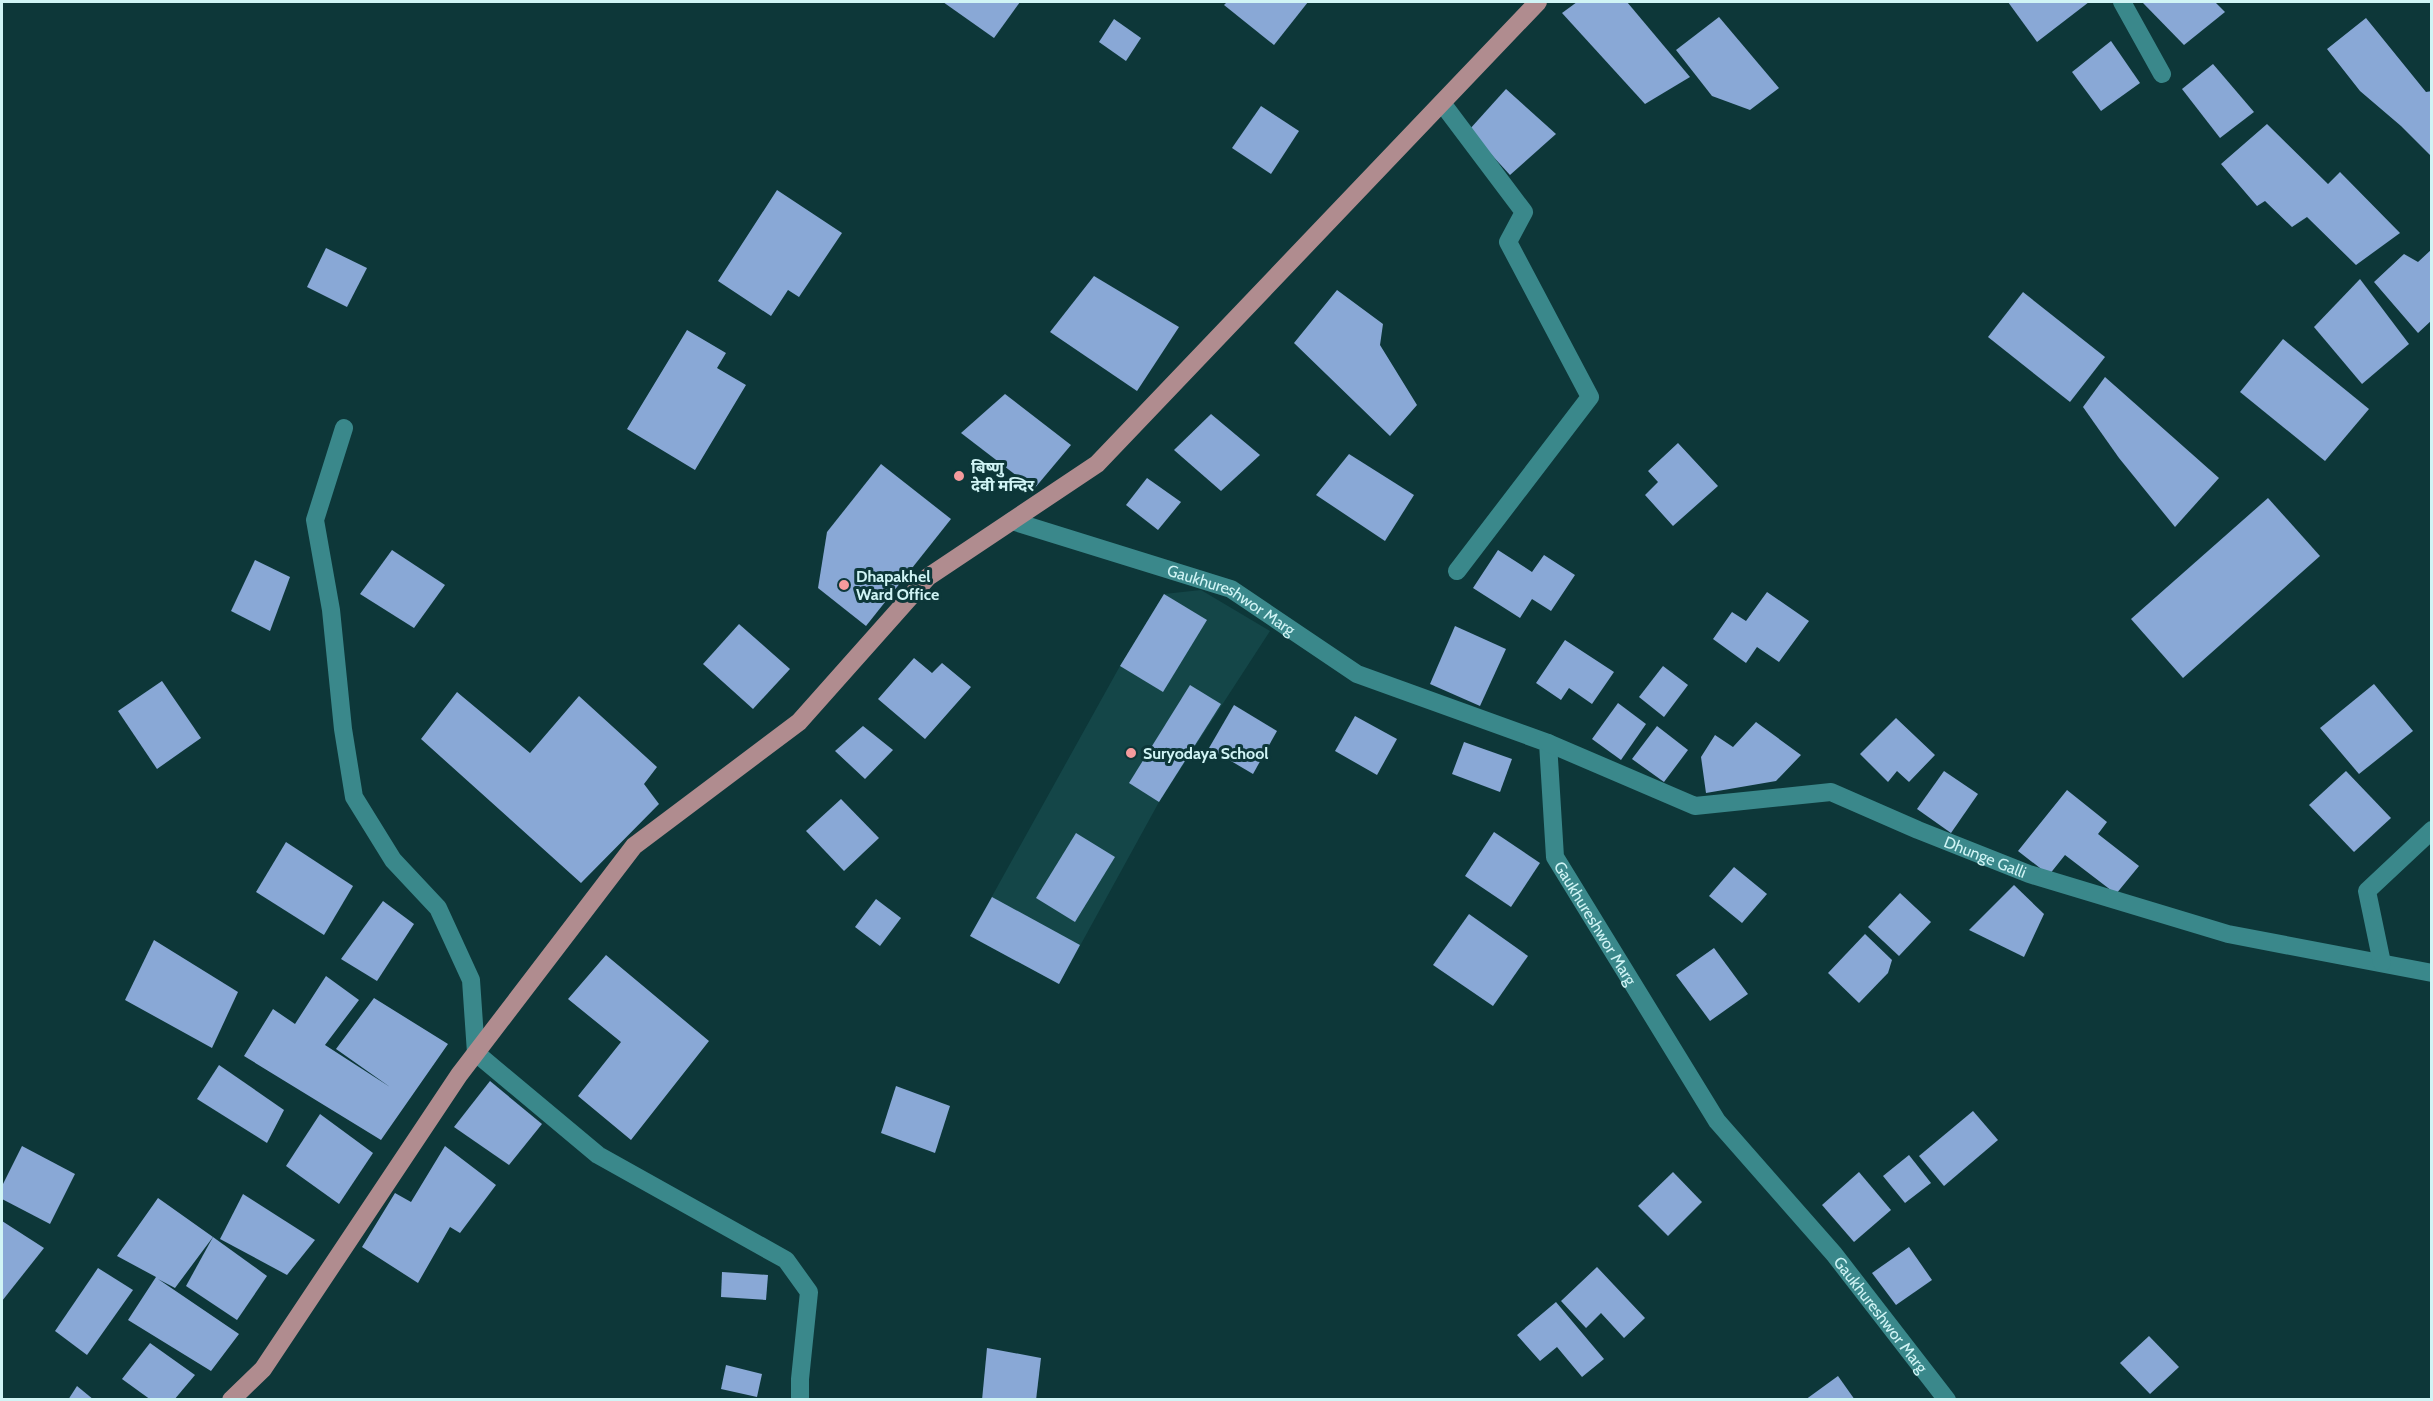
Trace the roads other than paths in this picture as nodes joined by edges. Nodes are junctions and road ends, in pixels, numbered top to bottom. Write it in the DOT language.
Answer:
graph roads {
  1 [pos="1538,2"];
  2 [pos="2122,2"];
  3 [pos="2162,74"];
  4 [pos="1442,103"];
  5 [pos="344,428"];
  6 [pos="1012,521"];
  7 [pos="1458,571"];
  8 [pos="1548,743"];
  9 [pos="2432,830"];
  10 [pos="2382,963"];
  11 [pos="2432,973"];
  12 [pos="476,1053"];
  13 [pos="231,1400"];
  14 [pos="800,1400"];
  15 [pos="1947,1400"];
  1 -- 4 [label="main road"];
  2 -- 3 [label="street"];
  4 -- 6 [label="main road"];
  4 -- 7 [label="street"];
  5 -- 12 [label="street"];
  6 -- 8 [label="street, Gaukhureshwor Marg"];
  6 -- 12 [label="main road"];
  8 -- 10 [label="street, Dhunge Galli"];
  8 -- 15 [label="street, Gaukhureshwor Marg"];
  9 -- 10 [label="street"];
  10 -- 11 [label="street, Dhunge Galli"];
  12 -- 13 [label="main road"];
  12 -- 14 [label="street"];
}
